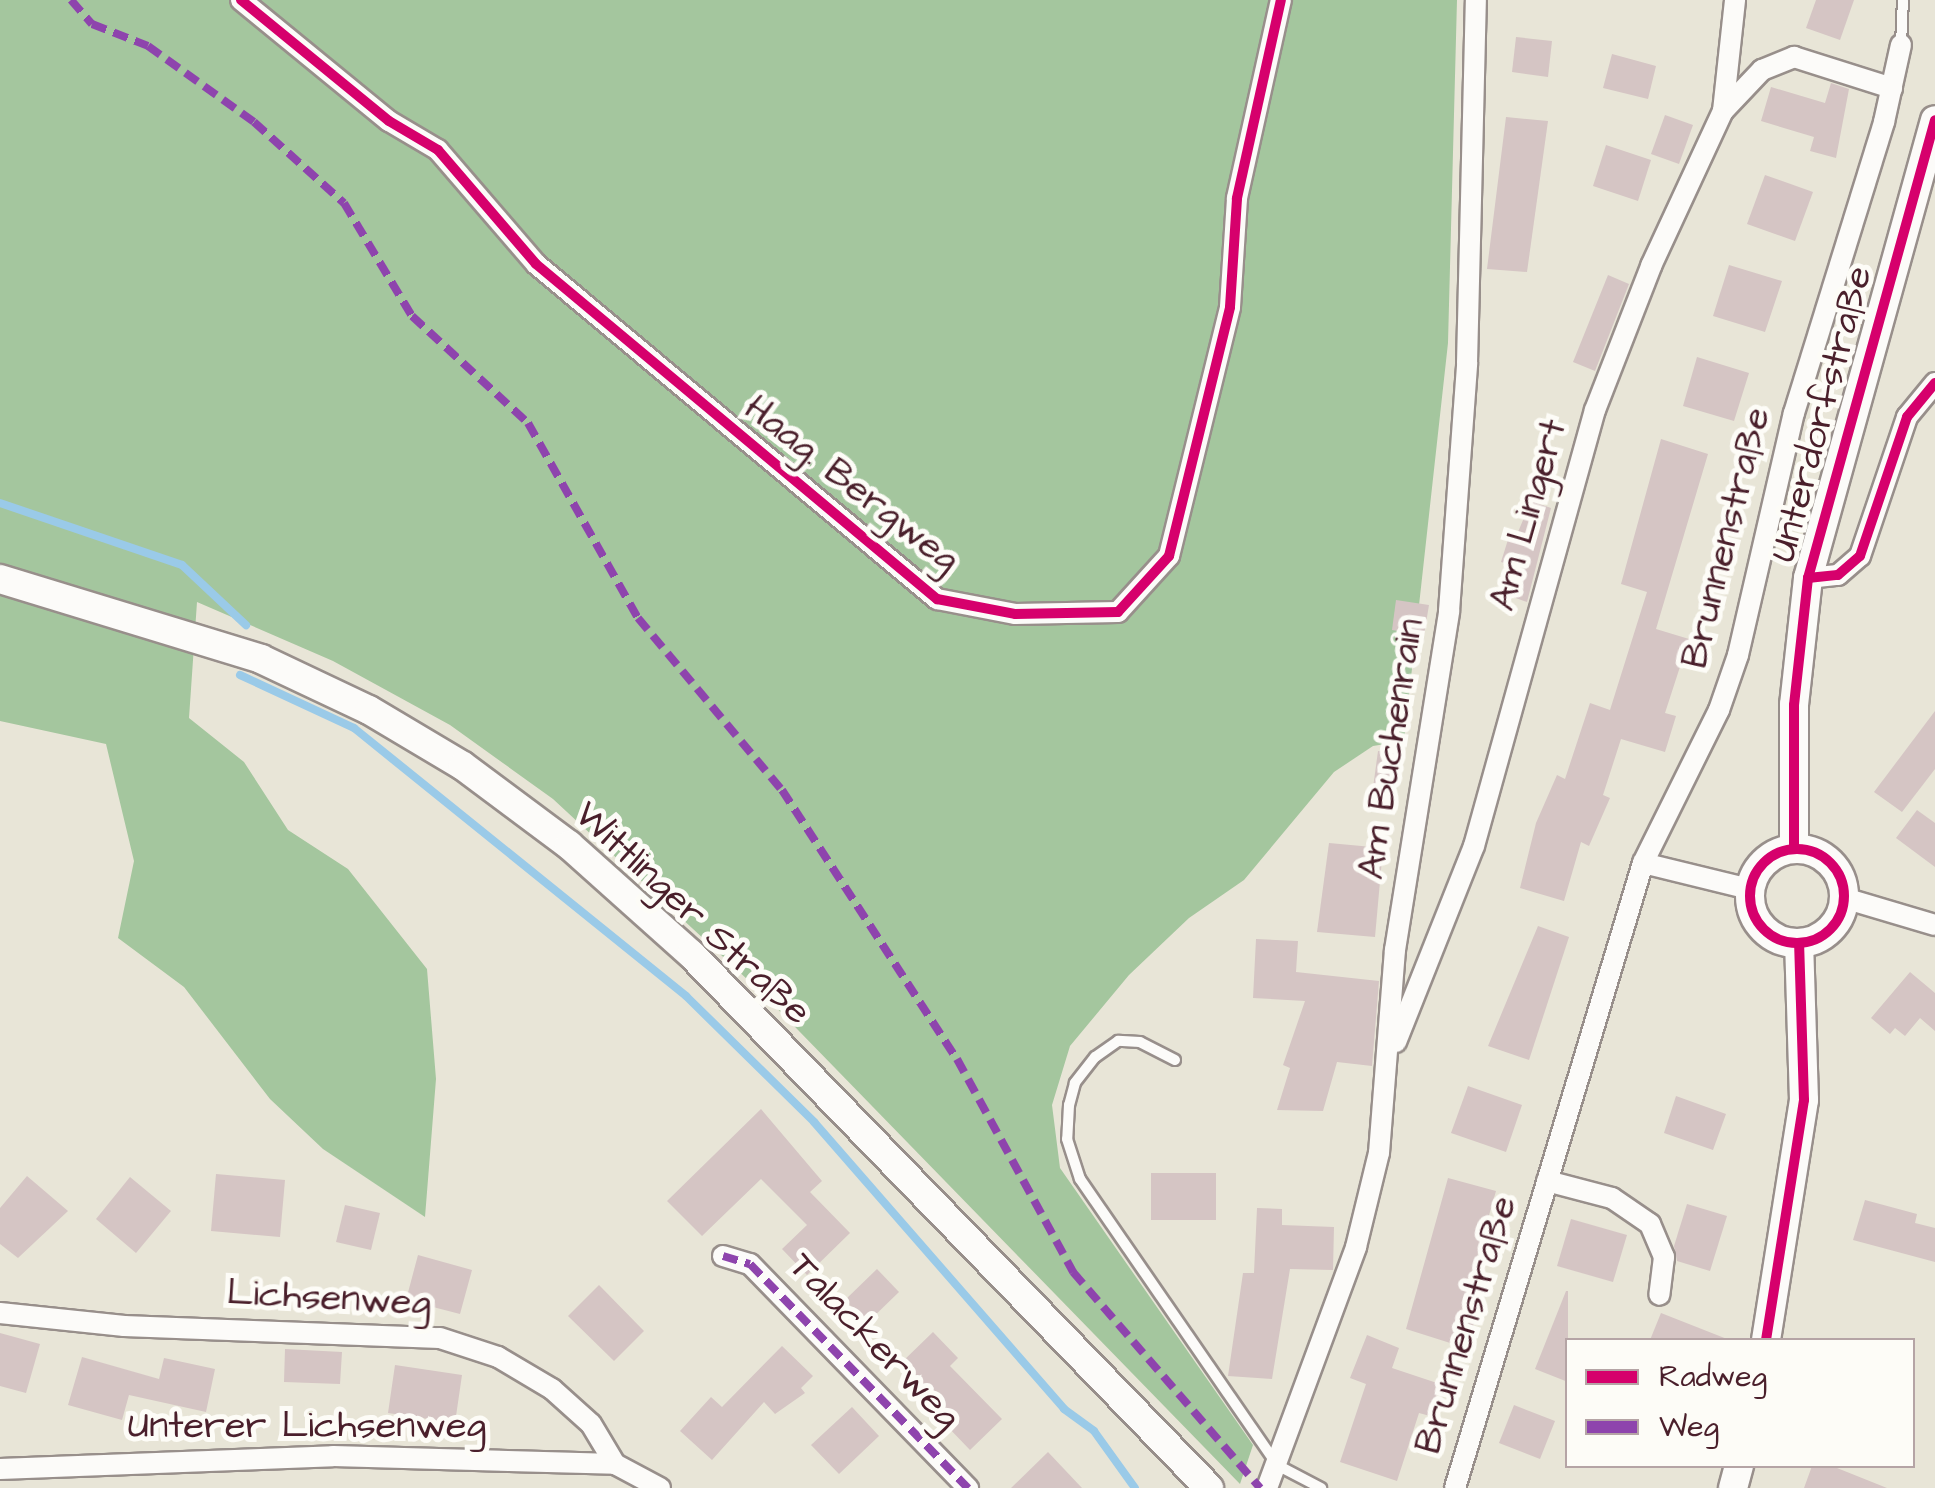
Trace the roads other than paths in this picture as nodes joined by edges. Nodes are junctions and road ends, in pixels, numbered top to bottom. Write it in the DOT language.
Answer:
graph roads {
  1 [pos="242,0"];
  2 [pos="1281,0"];
  3 [pos="1476,0"];
  4 [pos="1736,0"];
  5 [pos="1902,0"];
  6 [pos="1901,44"];
  7 [pos="1892,88"];
  8 [pos="1724,111"];
  9 [pos="1935,120"];
  10 [pos="1935,383"];
  11 [pos="1808,578"];
  12 [pos="0,579"];
  13 [pos="1794,848"];
  14 [pos="1644,864"];
  15 [pos="1750,888"];
  16 [pos="1844,898"];
  17 [pos="1935,925"];
  18 [pos="1799,943"];
  19 [pos="1391,1052"];
  20 [pos="1175,1060"];
  21 [pos="1547,1181"];
  22 [pos="723,1256"];
  23 [pos="1659,1295"];
  24 [pos="0,1313"];
  25 [pos="1766,1338"];
  26 [pos="615,1464"];
  27 [pos="1277,1465"];
  28 [pos="0,1469"];
  29 [pos="660,1488"];
  30 [pos="968,1488"];
  31 [pos="1209,1488"];
  32 [pos="1266,1488"];
  33 [pos="1320,1488"];
  34 [pos="1454,1488"];
  1 -- 2 [label="street, Haag. Bergweg"];
  3 -- 19 [label="street, Am Buchenrain"];
  4 -- 8 [label="street, Am Lingert"];
  5 -- 6 [label="lane"];
  6 -- 7 [label="street"];
  7 -- 8 [label="street"];
  7 -- 14 [label="street, Brunnenstraße"];
  8 -- 19 [label="street, Am Lingert"];
  9 -- 11 [label="street, Unterdorfstraße"];
  10 -- 11 [label="street"];
  11 -- 13 [label="street, Unterdorfstraße"];
  12 -- 31 [label="street, Wittlinger Straße"];
  13 -- 15 [label="street"];
  13 -- 16 [label="street"];
  14 -- 15 [label="street"];
  14 -- 21 [label="street, Brunnenstraße"];
  15 -- 18 [label="street"];
  16 -- 17 [label="street"];
  16 -- 18 [label="street"];
  18 -- 25 [label="street"];
  19 -- 27 [label="street, Am Buchenrain"];
  20 -- 27 [label="lane"];
  21 -- 23 [label="street, Brunnenstraße"];
  21 -- 34 [label="street, Brunnenstraße"];
  22 -- 30 [label="street, Talackerweg"];
  24 -- 26 [label="street, Lichsenweg"];
  26 -- 28 [label="street, Unterer Lichsenweg"];
  26 -- 29 [label="street, Lichsenweg"];
  27 -- 32 [label="street, Am Buchenrain"];
  27 -- 33 [label="lane"];
}
